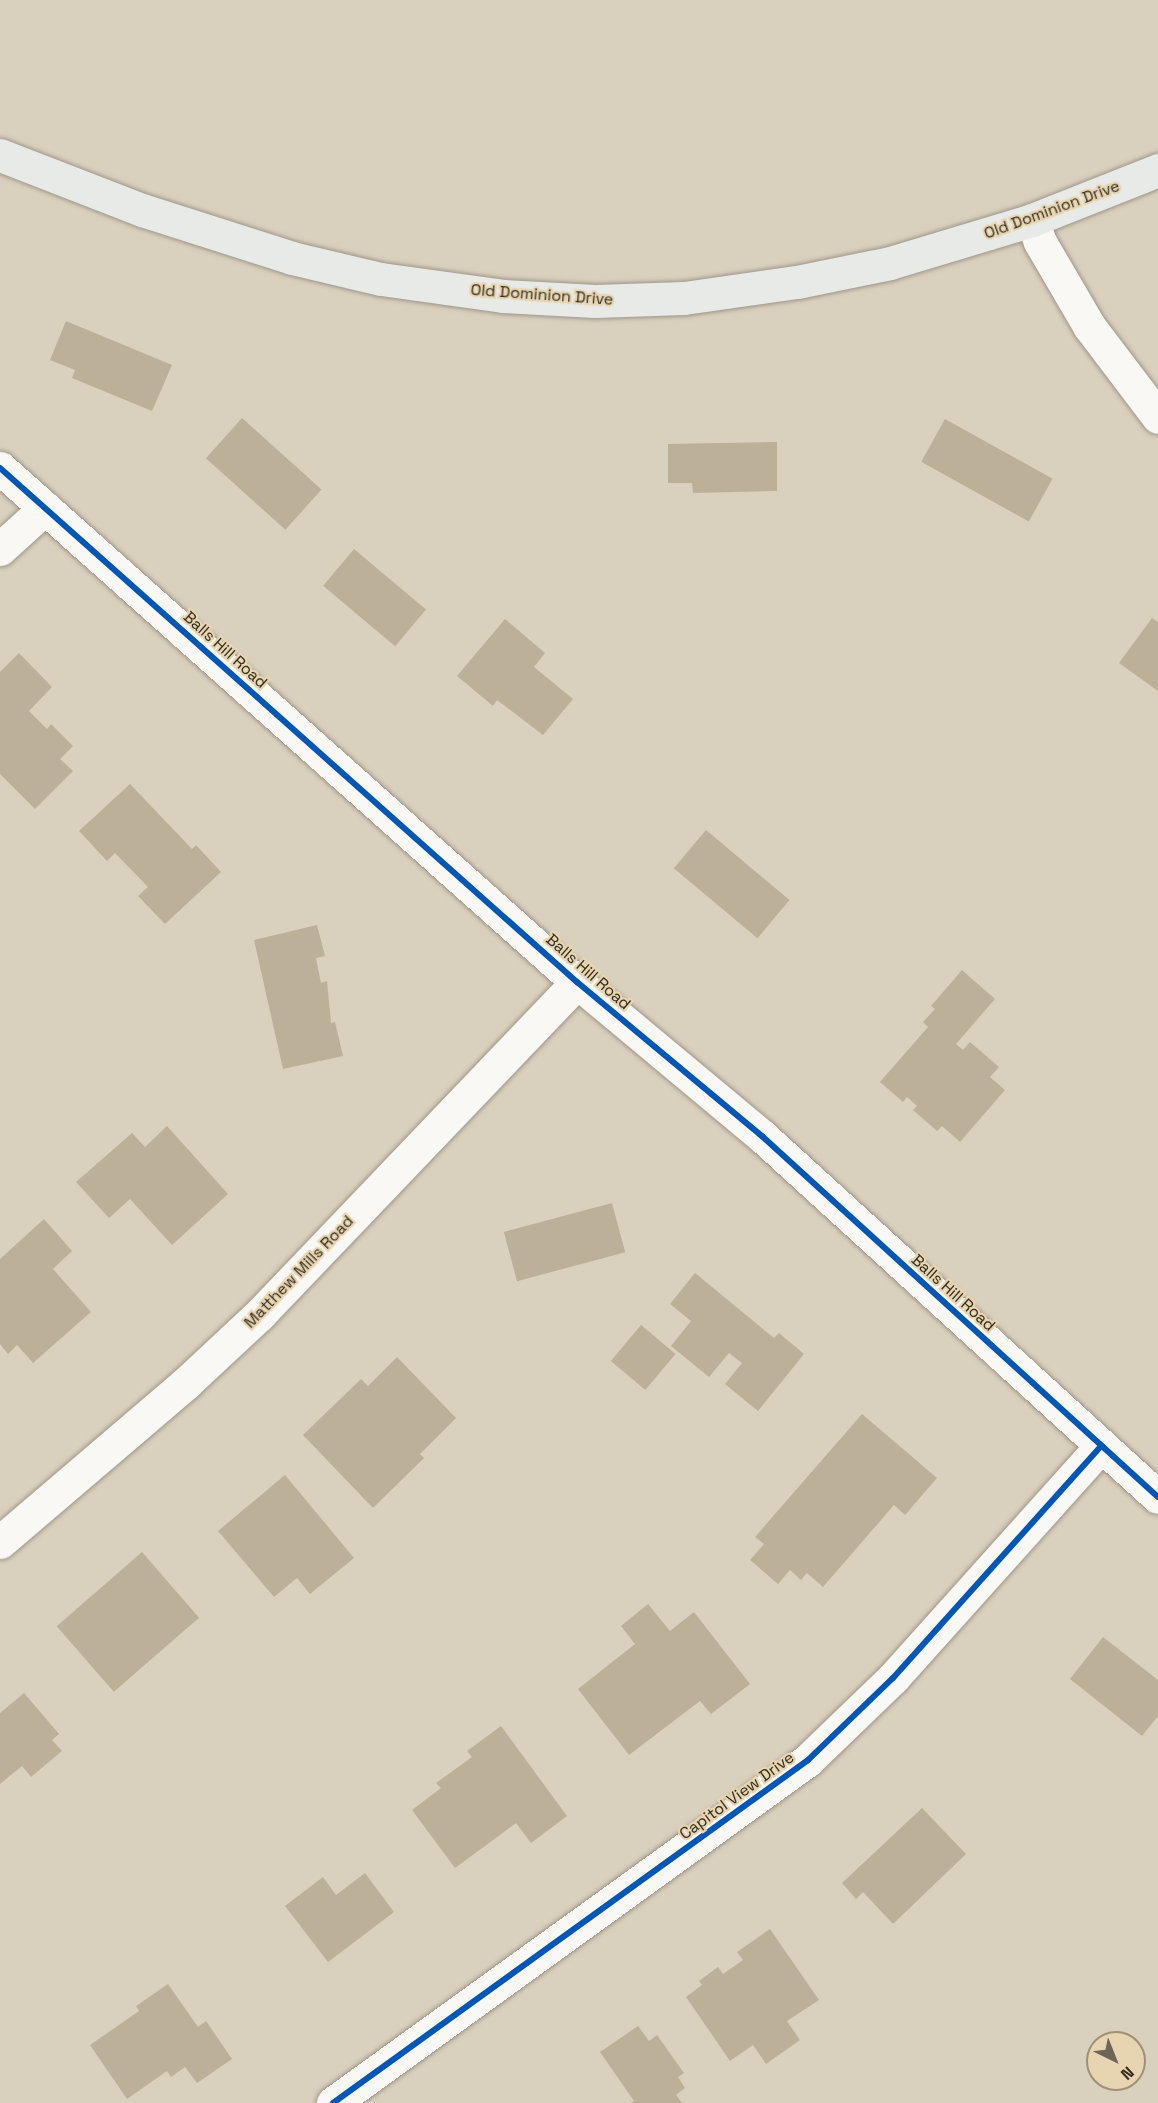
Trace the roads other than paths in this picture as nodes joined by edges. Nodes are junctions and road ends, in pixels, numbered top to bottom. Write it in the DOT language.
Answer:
graph roads {
  1 [pos="0,155"];
  2 [pos="1158,170"];
  3 [pos="1032,220"];
  4 [pos="1158,417"];
  5 [pos="0,468"];
  6 [pos="45,508"];
  7 [pos="0,549"];
  8 [pos="577,982"];
  9 [pos="1101,1446"];
  10 [pos="1158,1497"];
  11 [pos="0,1542"];
  12 [pos="333,2103"];
  1 -- 3 [label="main road, Old Dominion Drive"];
  2 -- 3 [label="main road, Old Dominion Drive"];
  3 -- 4 [label="street"];
  5 -- 6 [label="street, Balls Hill Road"];
  6 -- 7 [label="street"];
  6 -- 8 [label="street, Balls Hill Road"];
  8 -- 9 [label="street, Balls Hill Road"];
  8 -- 11 [label="street, Matthew Mills Road"];
  9 -- 10 [label="street, Balls Hill Road"];
  9 -- 12 [label="street, Capitol View Drive"];
}
